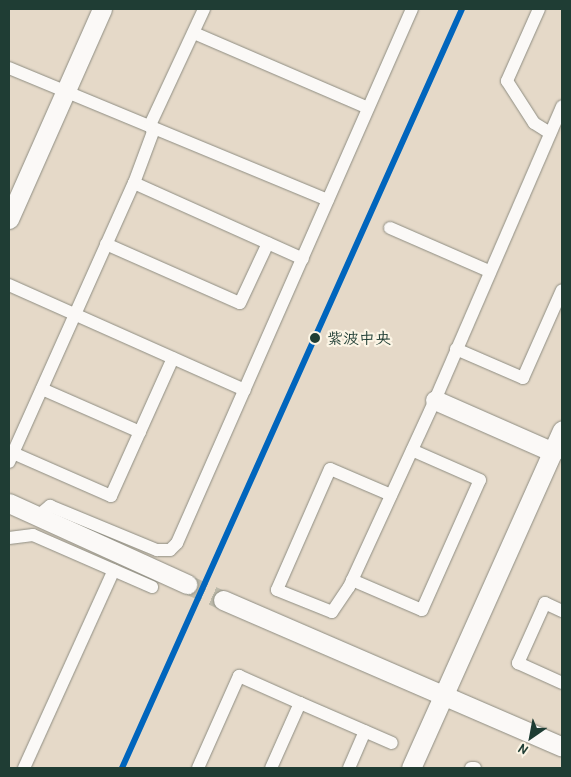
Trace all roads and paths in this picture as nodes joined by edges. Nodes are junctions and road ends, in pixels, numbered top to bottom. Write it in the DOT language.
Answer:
graph roads {
  1 [pos="102,9"];
  2 [pos="204,9"];
  3 [pos="412,9"];
  4 [pos="539,9"];
  5 [pos="194,33"];
  6 [pos="9,68"];
  7 [pos="65,93"];
  8 [pos="562,106"];
  9 [pos="368,108"];
  10 [pos="150,125"];
  11 [pos="550,133"];
  12 [pos="134,183"];
  13 [pos="328,200"];
  14 [pos="9,219"];
  15 [pos="390,228"];
  16 [pos="268,243"];
  17 [pos="106,244"];
  18 [pos="303,259"];
  19 [pos="489,271"];
  20 [pos="9,285"];
  21 [pos="562,290"];
  22 [pos="75,314"];
  23 [pos="456,349"];
  24 [pos="173,358"];
  25 [pos="42,389"];
  26 [pos="245,390"];
  27 [pos="435,400"];
  28 [pos="562,430"];
  29 [pos="140,432"];
  30 [pos="412,450"];
  31 [pos="558,454"];
  32 [pos="11,457"];
  33 [pos="391,495"];
  34 [pos="9,503"];
  35 [pos="38,516"];
  36 [pos="9,538"];
  37 [pos="114,570"];
  38 [pos="352,580"];
  39 [pos="186,584"];
  40 [pos="152,587"];
  41 [pos="223,600"];
  42 [pos="562,611"];
  43 [pos="562,683"];
  44 [pos="445,695"];
  45 [pos="300,703"];
  46 [pos="365,731"];
  47 [pos="392,743"];
  48 [pos="562,747"];
  49 [pos="24,768"];
  50 [pos="198,768"];
  51 [pos="271,768"];
  52 [pos="349,768"];
  53 [pos="411,768"];
  54 [pos="470,768"];
  55 [pos="475,768"];
  1 -- 7 [label="street"];
  2 -- 5 [label="street"];
  3 -- 9 [label="street"];
  4 -- 11 [label="street"];
  5 -- 9 [label="street"];
  5 -- 10 [label="street"];
  6 -- 7 [label="street"];
  7 -- 10 [label="street"];
  7 -- 14 [label="street"];
  8 -- 11 [label="street"];
  9 -- 13 [label="street"];
  10 -- 12 [label="street"];
  10 -- 13 [label="street"];
  11 -- 19 [label="street"];
  12 -- 16 [label="street"];
  12 -- 17 [label="street"];
  13 -- 18 [label="street"];
  15 -- 19 [label="street"];
  16 -- 17 [label="street"];
  16 -- 18 [label="street"];
  17 -- 22 [label="street"];
  18 -- 26 [label="street"];
  19 -- 23 [label="street"];
  20 -- 22 [label="street"];
  21 -- 23 [label="street"];
  22 -- 24 [label="street"];
  22 -- 25 [label="street"];
  23 -- 27 [label="street"];
  24 -- 26 [label="street"];
  24 -- 29 [label="street"];
  25 -- 29 [label="street"];
  25 -- 32 [label="street"];
  26 -- 35 [label="street"];
  27 -- 30 [label="street"];
  27 -- 31 [label="street"];
  28 -- 31 [label="street"];
  29 -- 32 [label="street"];
  30 -- 33 [label="street"];
  30 -- 38 [label="street"];
  31 -- 44 [label="street"];
  33 -- 38 [label="street"];
  33 -- 38 [label="street"];
  34 -- 35 [label="street"];
  35 -- 39 [label="street"];
  36 -- 37 [label="street"];
  37 -- 40 [label="street"];
  37 -- 49 [label="street"];
  41 -- 44 [label="street"];
  42 -- 43 [label="street"];
  44 -- 48 [label="street"];
  44 -- 53 [label="street"];
  45 -- 46 [label="street"];
  45 -- 50 [label="street"];
  45 -- 51 [label="street"];
  46 -- 47 [label="street"];
  46 -- 52 [label="street"];
  54 -- 55 [label="street"];
}
